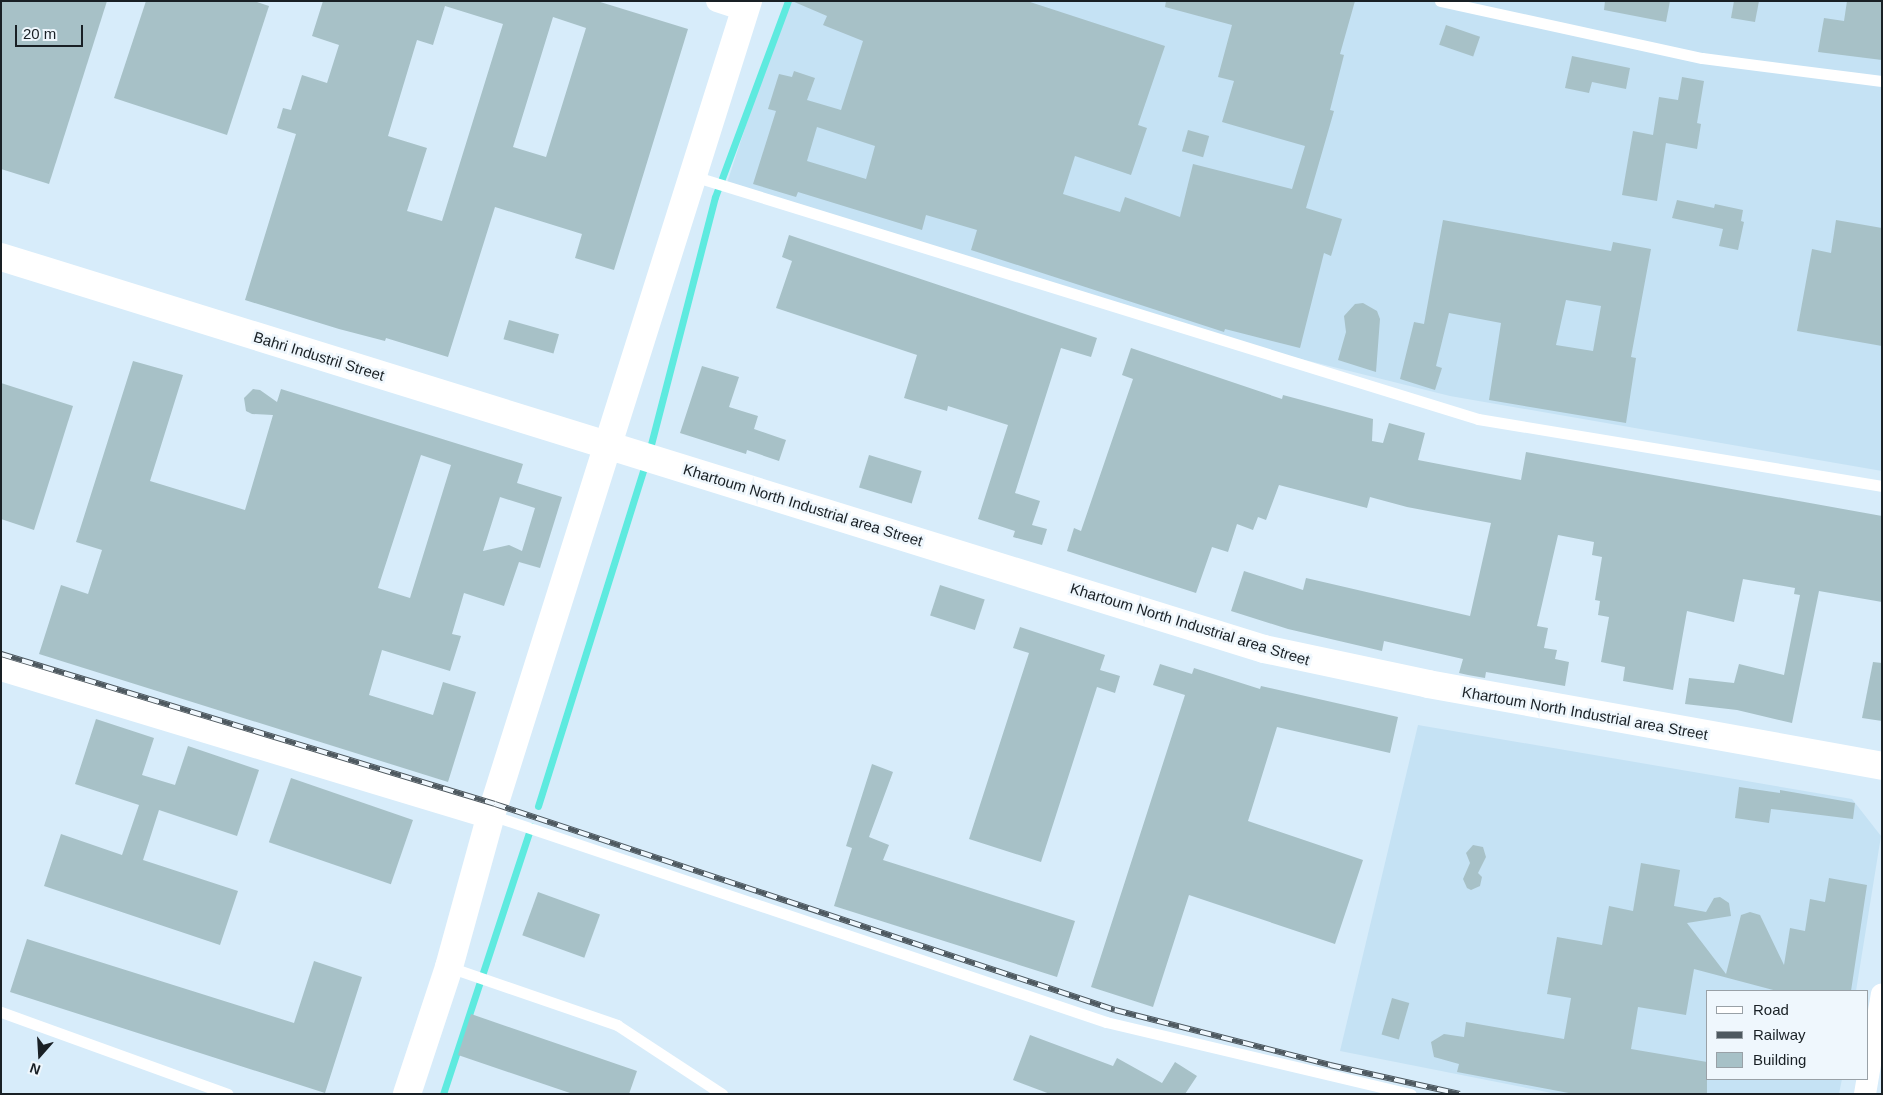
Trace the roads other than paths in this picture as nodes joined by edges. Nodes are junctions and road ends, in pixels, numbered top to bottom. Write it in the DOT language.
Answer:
graph roads {
  1 [pos="717,1"];
  2 [pos="1440,1"];
  3 [pos="746,6"];
  4 [pos="1882,81"];
  5 [pos="703,179"];
  6 [pos="1,257"];
  7 [pos="608,444"];
  8 [pos="648,456"];
  9 [pos="1882,486"];
  10 [pos="4,669"];
  11 [pos="1882,766"];
  12 [pos="491,816"];
  13 [pos="460,971"];
  14 [pos="1882,994"];
  15 [pos="1,1012"];
  16 [pos="1868,1076"];
  17 [pos="1867,1080"];
  18 [pos="228,1094"];
  19 [pos="407,1094"];
  20 [pos="722,1094"];
  21 [pos="1411,1094"];
  22 [pos="1865,1094"];
  1 -- 3 [label="street"];
  2 -- 4 [label="lane"];
  3 -- 5 [label="street"];
  5 -- 7 [label="street"];
  5 -- 9 [label="lane"];
  6 -- 7 [label="street, Bahri Industril Street"];
  7 -- 8 [label="street, Bahri Industril Street"];
  7 -- 12 [label="street"];
  8 -- 11 [label="street, Khartoum North Industrial area Street"];
  10 -- 12 [label="street"];
  12 -- 13 [label="street"];
  12 -- 21 [label="lane"];
  13 -- 19 [label="street"];
  13 -- 20 [label="lane"];
  14 -- 16 [label="street"];
  15 -- 18 [label="lane"];
  17 -- 22 [label="street"];
}
